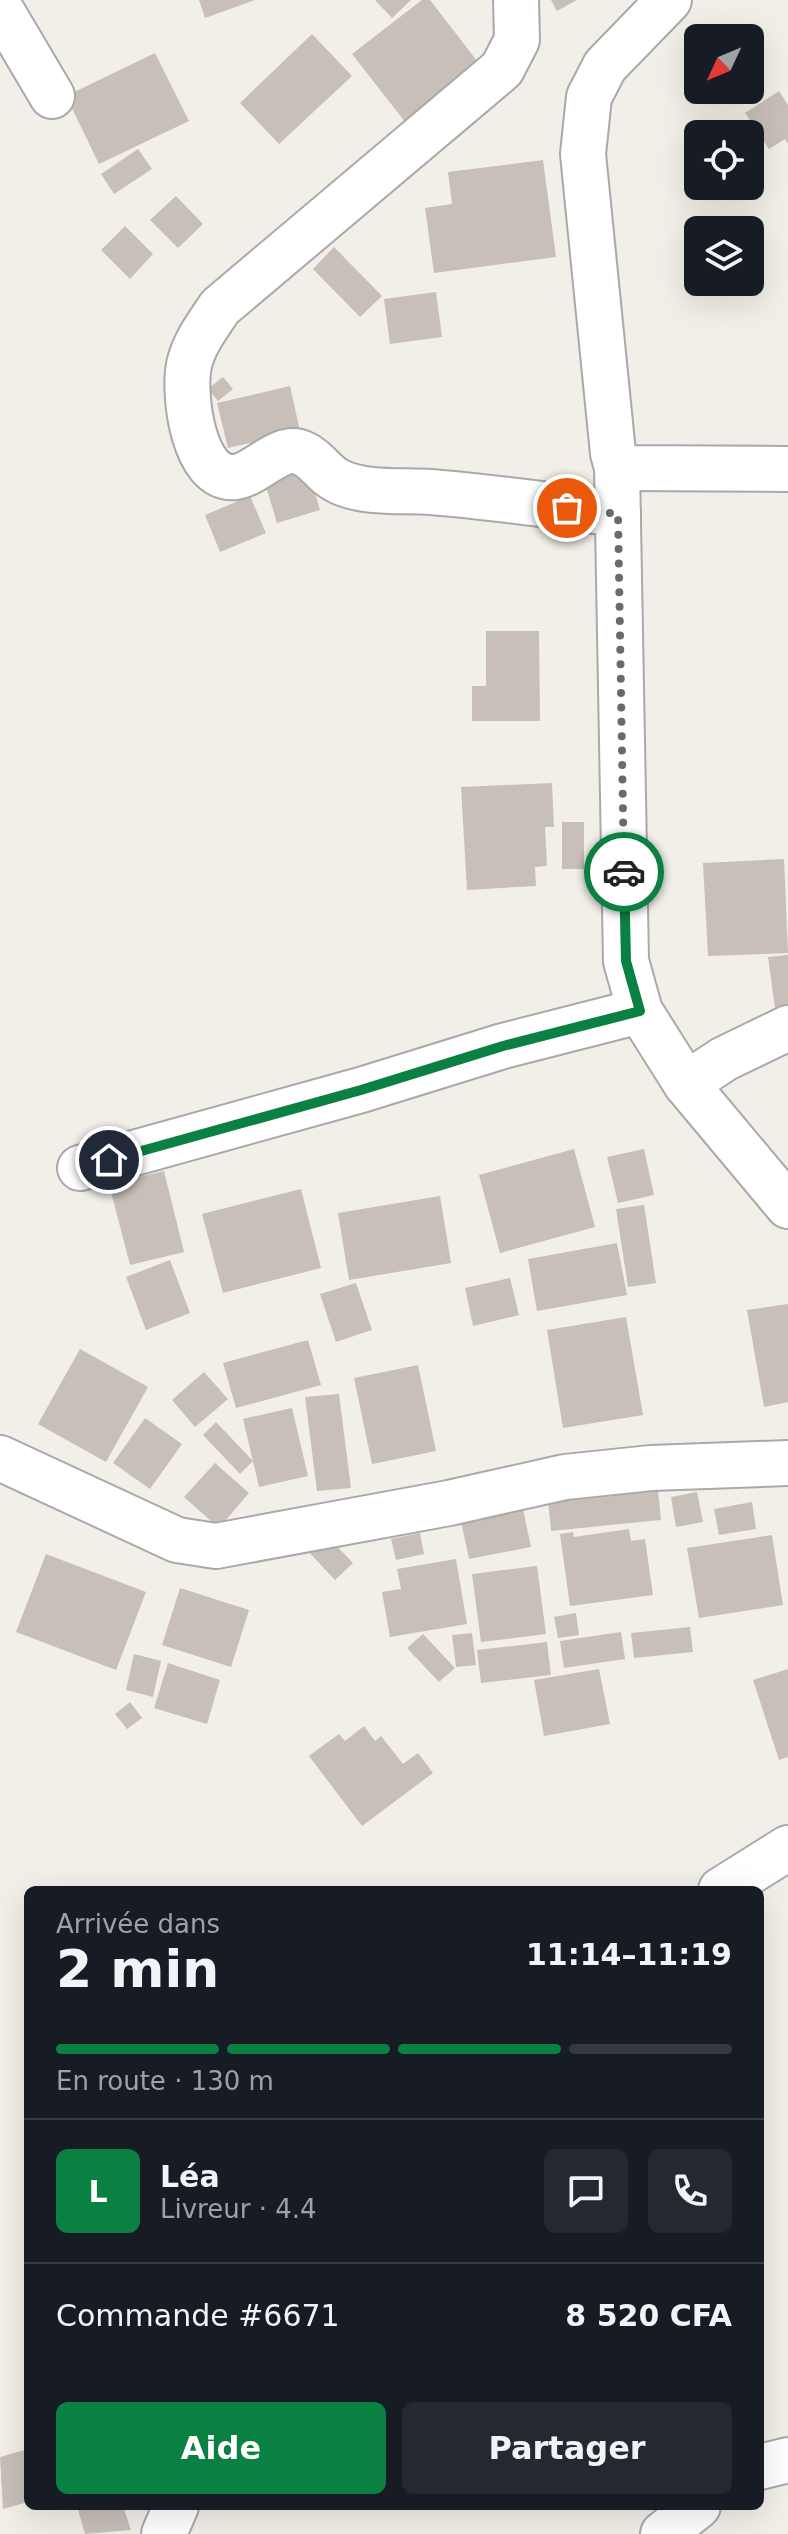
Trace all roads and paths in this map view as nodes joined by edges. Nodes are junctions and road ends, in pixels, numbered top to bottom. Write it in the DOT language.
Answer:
graph roads {
  1 [pos="516,0"];
  2 [pos="669,0"];
  3 [pos="0,8"];
  4 [pos="52,96"];
  5 [pos="617,468"];
  6 [pos="788,469"];
  7 [pos="618,514"];
  8 [pos="640,1011"];
  9 [pos="788,1028"];
  10 [pos="686,1084"];
  11 [pos="80,1168"];
  12 [pos="788,1206"];
  13 [pos="0,1458"];
  14 [pos="788,1463"];
  15 [pos="788,1848"];
  16 [pos="727,1886"];
  17 [pos="788,2460"];
  18 [pos="764,2466"];
  19 [pos="174,2510"];
  20 [pos="693,2510"];
  21 [pos="164,2534"];
  22 [pos="663,2534"];
  1 -- 7 [label="street"];
  2 -- 5 [label="street"];
  3 -- 4 [label="street"];
  5 -- 6 [label="street"];
  5 -- 7 [label="street"];
  7 -- 8 [label="street"];
  8 -- 10 [label="street"];
  8 -- 11 [label="street"];
  9 -- 10 [label="street"];
  10 -- 12 [label="street"];
  13 -- 14 [label="street"];
  15 -- 16 [label="street"];
  17 -- 18 [label="street"];
  19 -- 21 [label="street"];
  20 -- 22 [label="street"];
}
